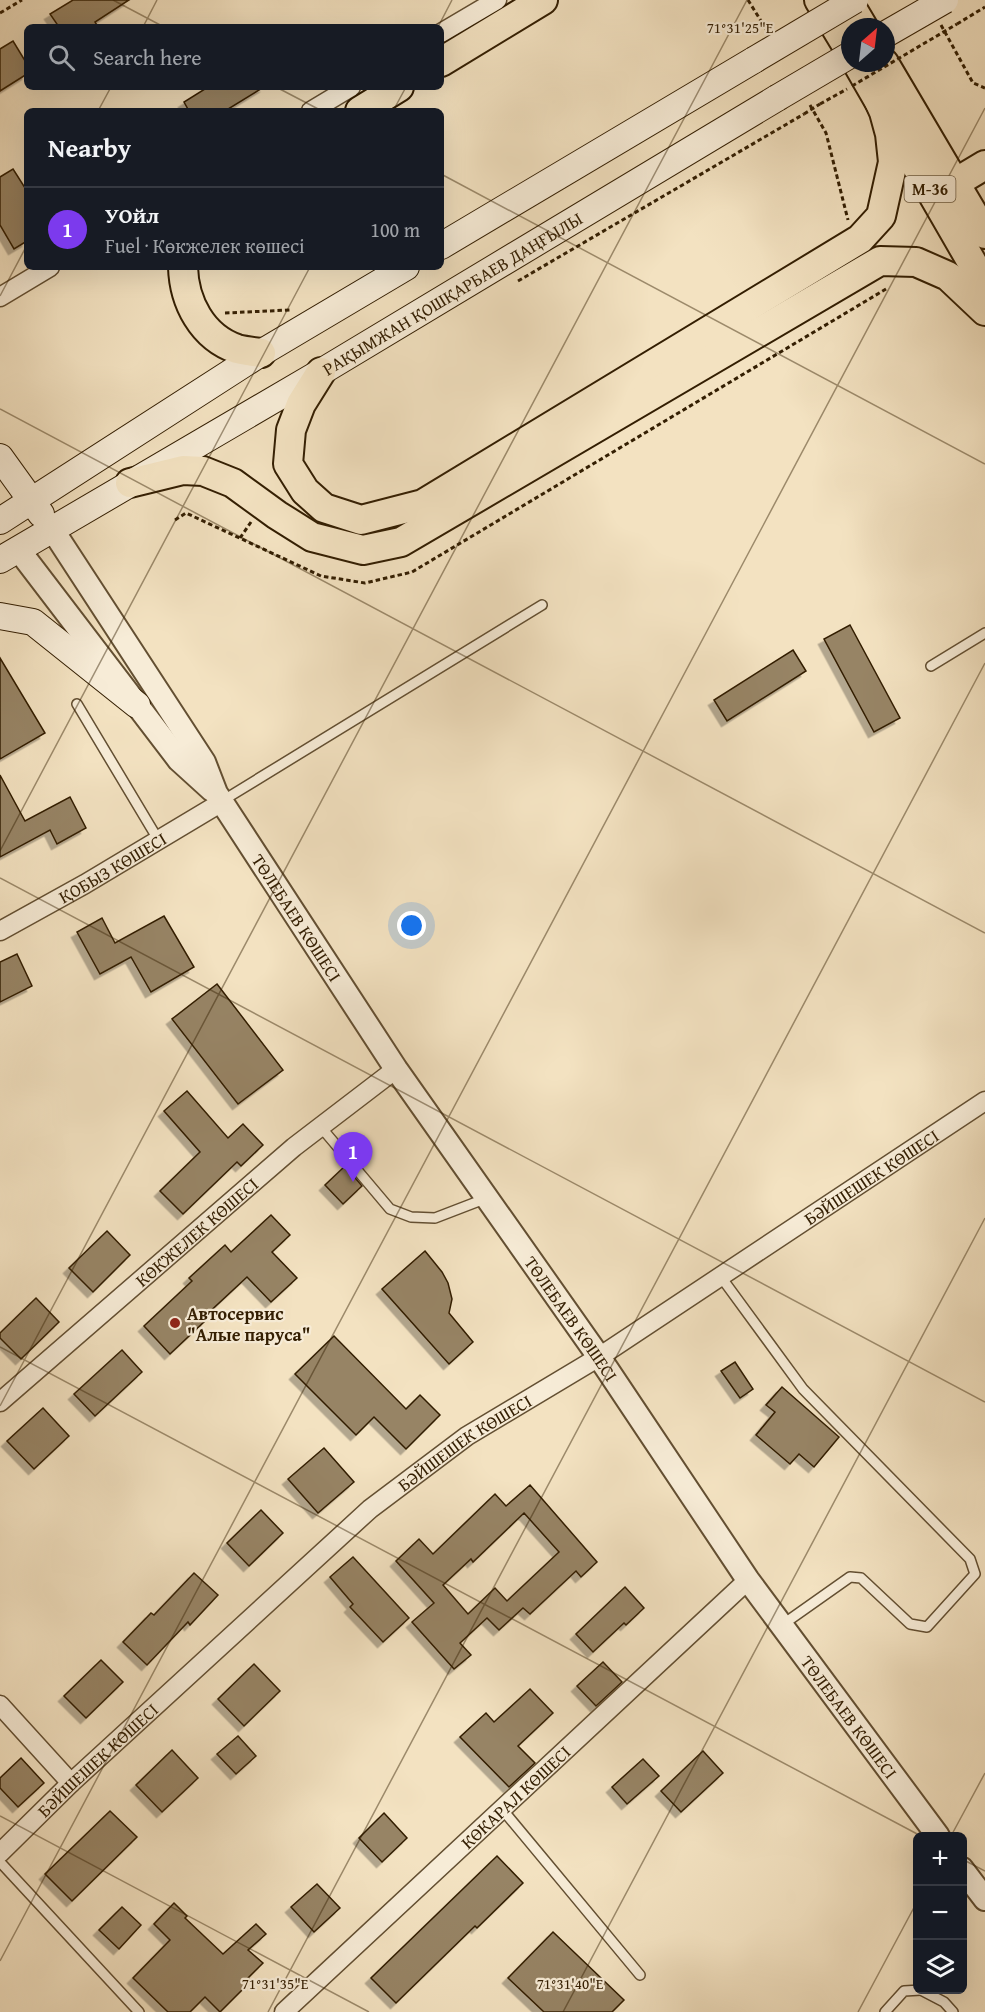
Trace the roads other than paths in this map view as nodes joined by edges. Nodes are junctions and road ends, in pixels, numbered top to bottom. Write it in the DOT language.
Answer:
graph roads {
  1 [pos="497,0"];
  2 [pos="543,0"];
  3 [pos="819,0"];
  4 [pos="847,0"];
  5 [pos="855,0"];
  6 [pos="942,10"];
  7 [pos="858,18"];
  8 [pos="895,30"];
  9 [pos="444,31"];
  10 [pos="841,38"];
  11 [pos="841,59"];
  12 [pos="444,60"];
  13 [pos="863,72"];
  14 [pos="890,72"];
  15 [pos="346,90"];
  16 [pos="394,90"];
  17 [pos="876,94"];
  18 [pos="316,108"];
  19 [pos="365,108"];
  20 [pos="985,165"];
  21 [pos="969,193"];
  22 [pos="985,234"];
  23 [pos="444,244"];
  24 [pos="45,270"];
  25 [pos="183,270"];
  26 [pos="401,270"];
  27 [pos="985,285"];
  28 [pos="0,297"];
  29 [pos="985,311"];
  30 [pos="261,353"];
  31 [pos="321,372"];
  32 [pos="0,457"];
  33 [pos="130,483"];
  34 [pos="31,500"];
  35 [pos="0,522"];
  36 [pos="51,529"];
  37 [pos="9,554"];
  38 [pos="542,605"];
  39 [pos="0,616"];
  40 [pos="985,633"];
  41 [pos="931,666"];
  42 [pos="77,704"];
  43 [pos="137,705"];
  44 [pos="219,797"];
  45 [pos="159,841"];
  46 [pos="0,931"];
  47 [pos="396,1069"];
  48 [pos="985,1101"];
  49 [pos="320,1126"];
  50 [pos="487,1198"];
  51 [pos="721,1277"];
  52 [pos="599,1358"];
  53 [pos="0,1402"];
  54 [pos="748,1580"];
  55 [pos="782,1625"];
  56 [pos="0,1706"];
  57 [pos="71,1783"];
  58 [pos="502,1809"];
  59 [pos="935,1832"];
  60 [pos="0,1853"];
  61 [pos="0,1862"];
  62 [pos="967,1874"];
  63 [pos="985,1899"];
  64 [pos="640,1975"];
  65 [pos="913,1990"];
  66 [pos="930,1994"];
  67 [pos="139,2012"];
  68 [pos="284,2012"];
  69 [pos="885,2012"];
  70 [pos="953,2012"];
  1 -- 9 [label="street"];
  2 -- 12 [label="main road"];
  3 -- 10 [label="main road"];
  4 -- 7 [label="main road"];
  5 -- 23 [label="main road, bridge"];
  6 -- 8 [label="main road, bridge"];
  11 -- 31 [label="main road, РАҚЫМЖАН ҚОШҚАРБАЕВ ДАҢҒЫЛЫ, bridge"];
  13 -- 17 [label="main road, M-36"];
  14 -- 21 [label="main road, M-36"];
  15 -- 18 [label="street"];
  16 -- 19 [label="main road"];
  17 -- 27 [label="main road, M-36"];
  17 -- 31 [label="main road"];
  20 -- 21 [label="main road"];
  21 -- 22 [label="main road, M-36"];
  24 -- 28 [label="street"];
  25 -- 30 [label="main road"];
  26 -- 30 [label="main road"];
  29 -- 33 [label="main road"];
  30 -- 34 [label="main road"];
  31 -- 33 [label="main road, РАҚЫМЖАН ҚОШҚАРБАЕВ ДАҢҒЫЛЫ"];
  32 -- 34 [label="main road, ТӨЛЕБАЕВ КӨШЕСІ"];
  33 -- 36 [label="main road, РАҚЫМЖАН ҚОШҚАРБАЕВ ДАҢҒЫЛЫ"];
  34 -- 35 [label="main road"];
  34 -- 36 [label="main road, ТӨЛЕБАЕВ КӨШЕСІ"];
  35 -- 37 [label="main road, ТӨЛЕБАЕВ КӨШЕСІ"];
  36 -- 37 [label="main road, РАҚЫМЖАН ҚОШҚАРБАЕВ ДАҢҒЫЛЫ"];
  36 -- 44 [label="street, ТӨЛЕБАЕВ КӨШЕСІ"];
  37 -- 43 [label="street, ТӨЛЕБАЕВ КӨШЕСІ"];
  38 -- 44 [label="lane"];
  39 -- 43 [label="main road"];
  40 -- 41 [label="lane"];
  42 -- 45 [label="lane"];
  43 -- 44 [label="street, ТӨЛЕБАЕВ КӨШЕСІ"];
  44 -- 45 [label="street, ҚОБЫЗ КӨШЕСІ"];
  44 -- 47 [label="street, ТӨЛЕБАЕВ КӨШЕСІ"];
  45 -- 46 [label="street, ҚОБЫЗ КӨШЕСІ"];
  47 -- 49 [label="street, КӨКЖЕЛЕК КӨШЕСІ"];
  47 -- 50 [label="street, ТӨЛЕБАЕВ КӨШЕСІ"];
  48 -- 51 [label="street, БӘЙШЕШЕК КӨШЕСІ"];
  49 -- 50 [label="lane"];
  49 -- 53 [label="street, КӨКЖЕЛЕК КӨШЕСІ"];
  50 -- 52 [label="street, ТӨЛЕБАЕВ КӨШЕСІ"];
  51 -- 52 [label="street, БӘЙШЕШЕК КӨШЕСІ"];
  51 -- 55 [label="lane"];
  52 -- 54 [label="street, ТӨЛЕБАЕВ КӨШЕСІ"];
  52 -- 57 [label="street, БӘЙШЕШЕК КӨШЕСІ"];
  54 -- 55 [label="street, ТӨЛЕБАЕВ КӨШЕСІ"];
  54 -- 58 [label="street, КӨКАРАЛ КӨШЕСІ"];
  55 -- 59 [label="street, ТӨЛЕБАЕВ КӨШЕСІ"];
  56 -- 57 [label="street"];
  57 -- 60 [label="street, БӘЙШЕШЕК КӨШЕСІ"];
  58 -- 64 [label="lane"];
  58 -- 68 [label="street, КӨКАРАЛ КӨШЕСІ"];
  61 -- 67 [label="lane"];
  62 -- 63 [label="street"];
  65 -- 69 [label="lane"];
  66 -- 70 [label="lane"];
}
